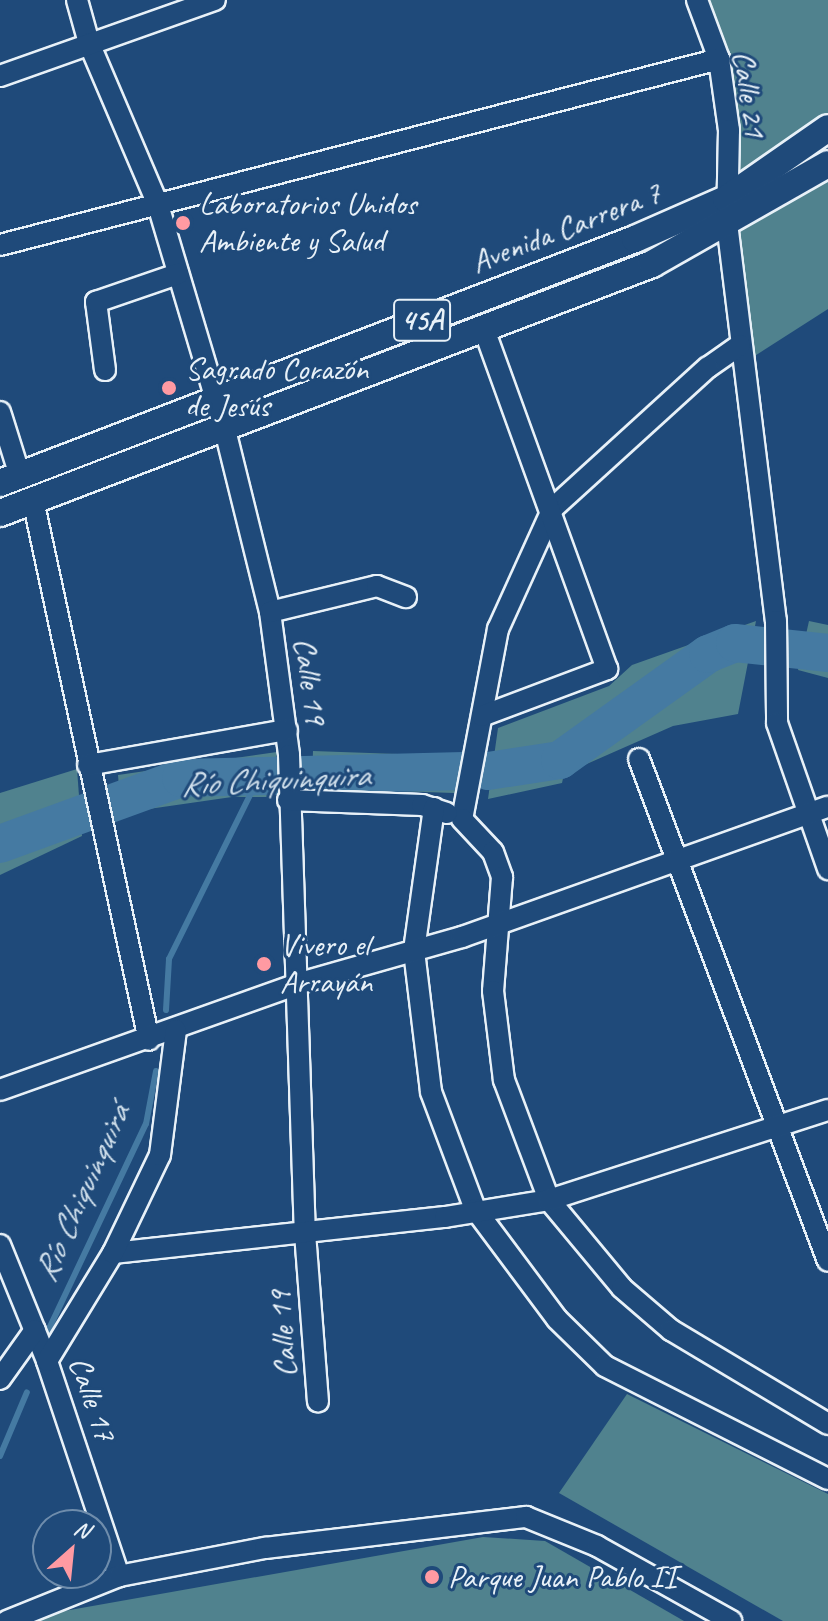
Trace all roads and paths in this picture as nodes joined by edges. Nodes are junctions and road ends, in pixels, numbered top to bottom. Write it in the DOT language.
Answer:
graph roads {
  1 [pos="77,0"];
  2 [pos="215,0"];
  3 [pos="697,0"];
  4 [pos="89,43"];
  5 [pos="719,59"];
  6 [pos="0,76"];
  7 [pos="828,128"];
  8 [pos="828,164"];
  9 [pos="158,205"];
  10 [pos="726,211"];
  11 [pos="0,245"];
  12 [pos="178,274"];
  13 [pos="484,329"];
  14 [pos="740,345"];
  15 [pos="105,370"];
  16 [pos="215,398"];
  17 [pos="0,412"];
  18 [pos="225,430"];
  19 [pos="10,479"];
  20 [pos="33,500"];
  21 [pos="553,508"];
  22 [pos="0,513"];
  23 [pos="406,597"];
  24 [pos="270,612"];
  25 [pos="482,716"];
  26 [pos="287,730"];
  27 [pos="639,759"];
  28 [pos="88,765"];
  29 [pos="288,794"];
  30 [pos="828,807"];
  31 [pos="434,808"];
  32 [pos="806,813"];
  33 [pos="462,819"];
  34 [pos="676,860"];
  35 [pos="828,869"];
  36 [pos="496,925"];
  37 [pos="414,951"];
  38 [pos="297,984"];
  39 [pos="176,1030"];
  40 [pos="149,1040"];
  41 [pos="0,1090"];
  42 [pos="828,1110"];
  43 [pos="776,1124"];
  44 [pos="549,1200"];
  45 [pos="475,1209"];
  46 [pos="305,1233"];
  47 [pos="0,1245"];
  48 [pos="113,1253"];
  49 [pos="828,1261"];
  50 [pos="35,1330"];
  51 [pos="47,1361"];
  52 [pos="0,1379"];
  53 [pos="318,1401"];
  54 [pos="828,1424"];
  55 [pos="828,1479"];
  56 [pos="119,1576"];
  57 [pos="7,1621"];
  58 [pos="731,1621"];
  1 -- 4 [label="street, Calle 19"];
  2 -- 4 [label="street"];
  3 -- 5 [label="street, Calle 21"];
  4 -- 6 [label="street"];
  4 -- 9 [label="street, Calle 19"];
  5 -- 9 [label="street"];
  5 -- 10 [label="street, Calle 21"];
  7 -- 10 [label="main road, Avenida Carrera 7 / 45A"];
  8 -- 10 [label="main road, Avenida Carrera 7 / 45A"];
  9 -- 11 [label="street"];
  9 -- 12 [label="street, Calle 19"];
  10 -- 13 [label="main road, Avenida Carrera 7 / 45A"];
  10 -- 14 [label="street, Calle 21"];
  10 -- 16 [label="main road, Avenida Carrera 7 / 45A"];
  12 -- 15 [label="street"];
  12 -- 16 [label="street, Calle 19"];
  13 -- 18 [label="main road, Avenida Carrera 7 / 45A"];
  13 -- 21 [label="street"];
  14 -- 21 [label="street"];
  14 -- 32 [label="street, Calle 21"];
  16 -- 18 [label="street, Calle 19"];
  16 -- 19 [label="main road, Avenida Carrera 7 / 45A"];
  17 -- 19 [label="street"];
  18 -- 20 [label="main road, Avenida Carrera 7 / 45A"];
  18 -- 24 [label="street, Calle 19"];
  20 -- 22 [label="main road, Avenida Carrera 7 / 45A"];
  20 -- 28 [label="street"];
  21 -- 25 [label="street"];
  21 -- 25 [label="street"];
  23 -- 24 [label="street"];
  24 -- 26 [label="street, Calle 19"];
  25 -- 33 [label="street"];
  26 -- 28 [label="street"];
  26 -- 29 [label="street, Calle 19"];
  27 -- 34 [label="street"];
  28 -- 40 [label="street"];
  29 -- 31 [label="street"];
  29 -- 38 [label="street, Calle 19"];
  30 -- 32 [label="street"];
  31 -- 33 [label="street"];
  31 -- 37 [label="street"];
  32 -- 34 [label="street"];
  32 -- 35 [label="street, Calle 21"];
  33 -- 36 [label="street"];
  34 -- 36 [label="street"];
  34 -- 43 [label="street"];
  36 -- 37 [label="street"];
  36 -- 44 [label="street"];
  37 -- 38 [label="street"];
  37 -- 45 [label="street"];
  38 -- 39 [label="street"];
  38 -- 46 [label="street, Calle 19"];
  39 -- 40 [label="street"];
  39 -- 48 [label="street"];
  40 -- 41 [label="street"];
  42 -- 43 [label="street"];
  43 -- 44 [label="street"];
  43 -- 49 [label="street"];
  44 -- 45 [label="street"];
  44 -- 54 [label="street"];
  45 -- 46 [label="street"];
  45 -- 55 [label="street"];
  46 -- 48 [label="street"];
  46 -- 53 [label="street, Calle 19"];
  47 -- 50 [label="street, Calle 17"];
  48 -- 51 [label="street"];
  50 -- 51 [label="street, Calle 17"];
  50 -- 52 [label="street"];
  51 -- 56 [label="street, Calle 17"];
  56 -- 57 [label="street"];
  56 -- 58 [label="street"];
}
